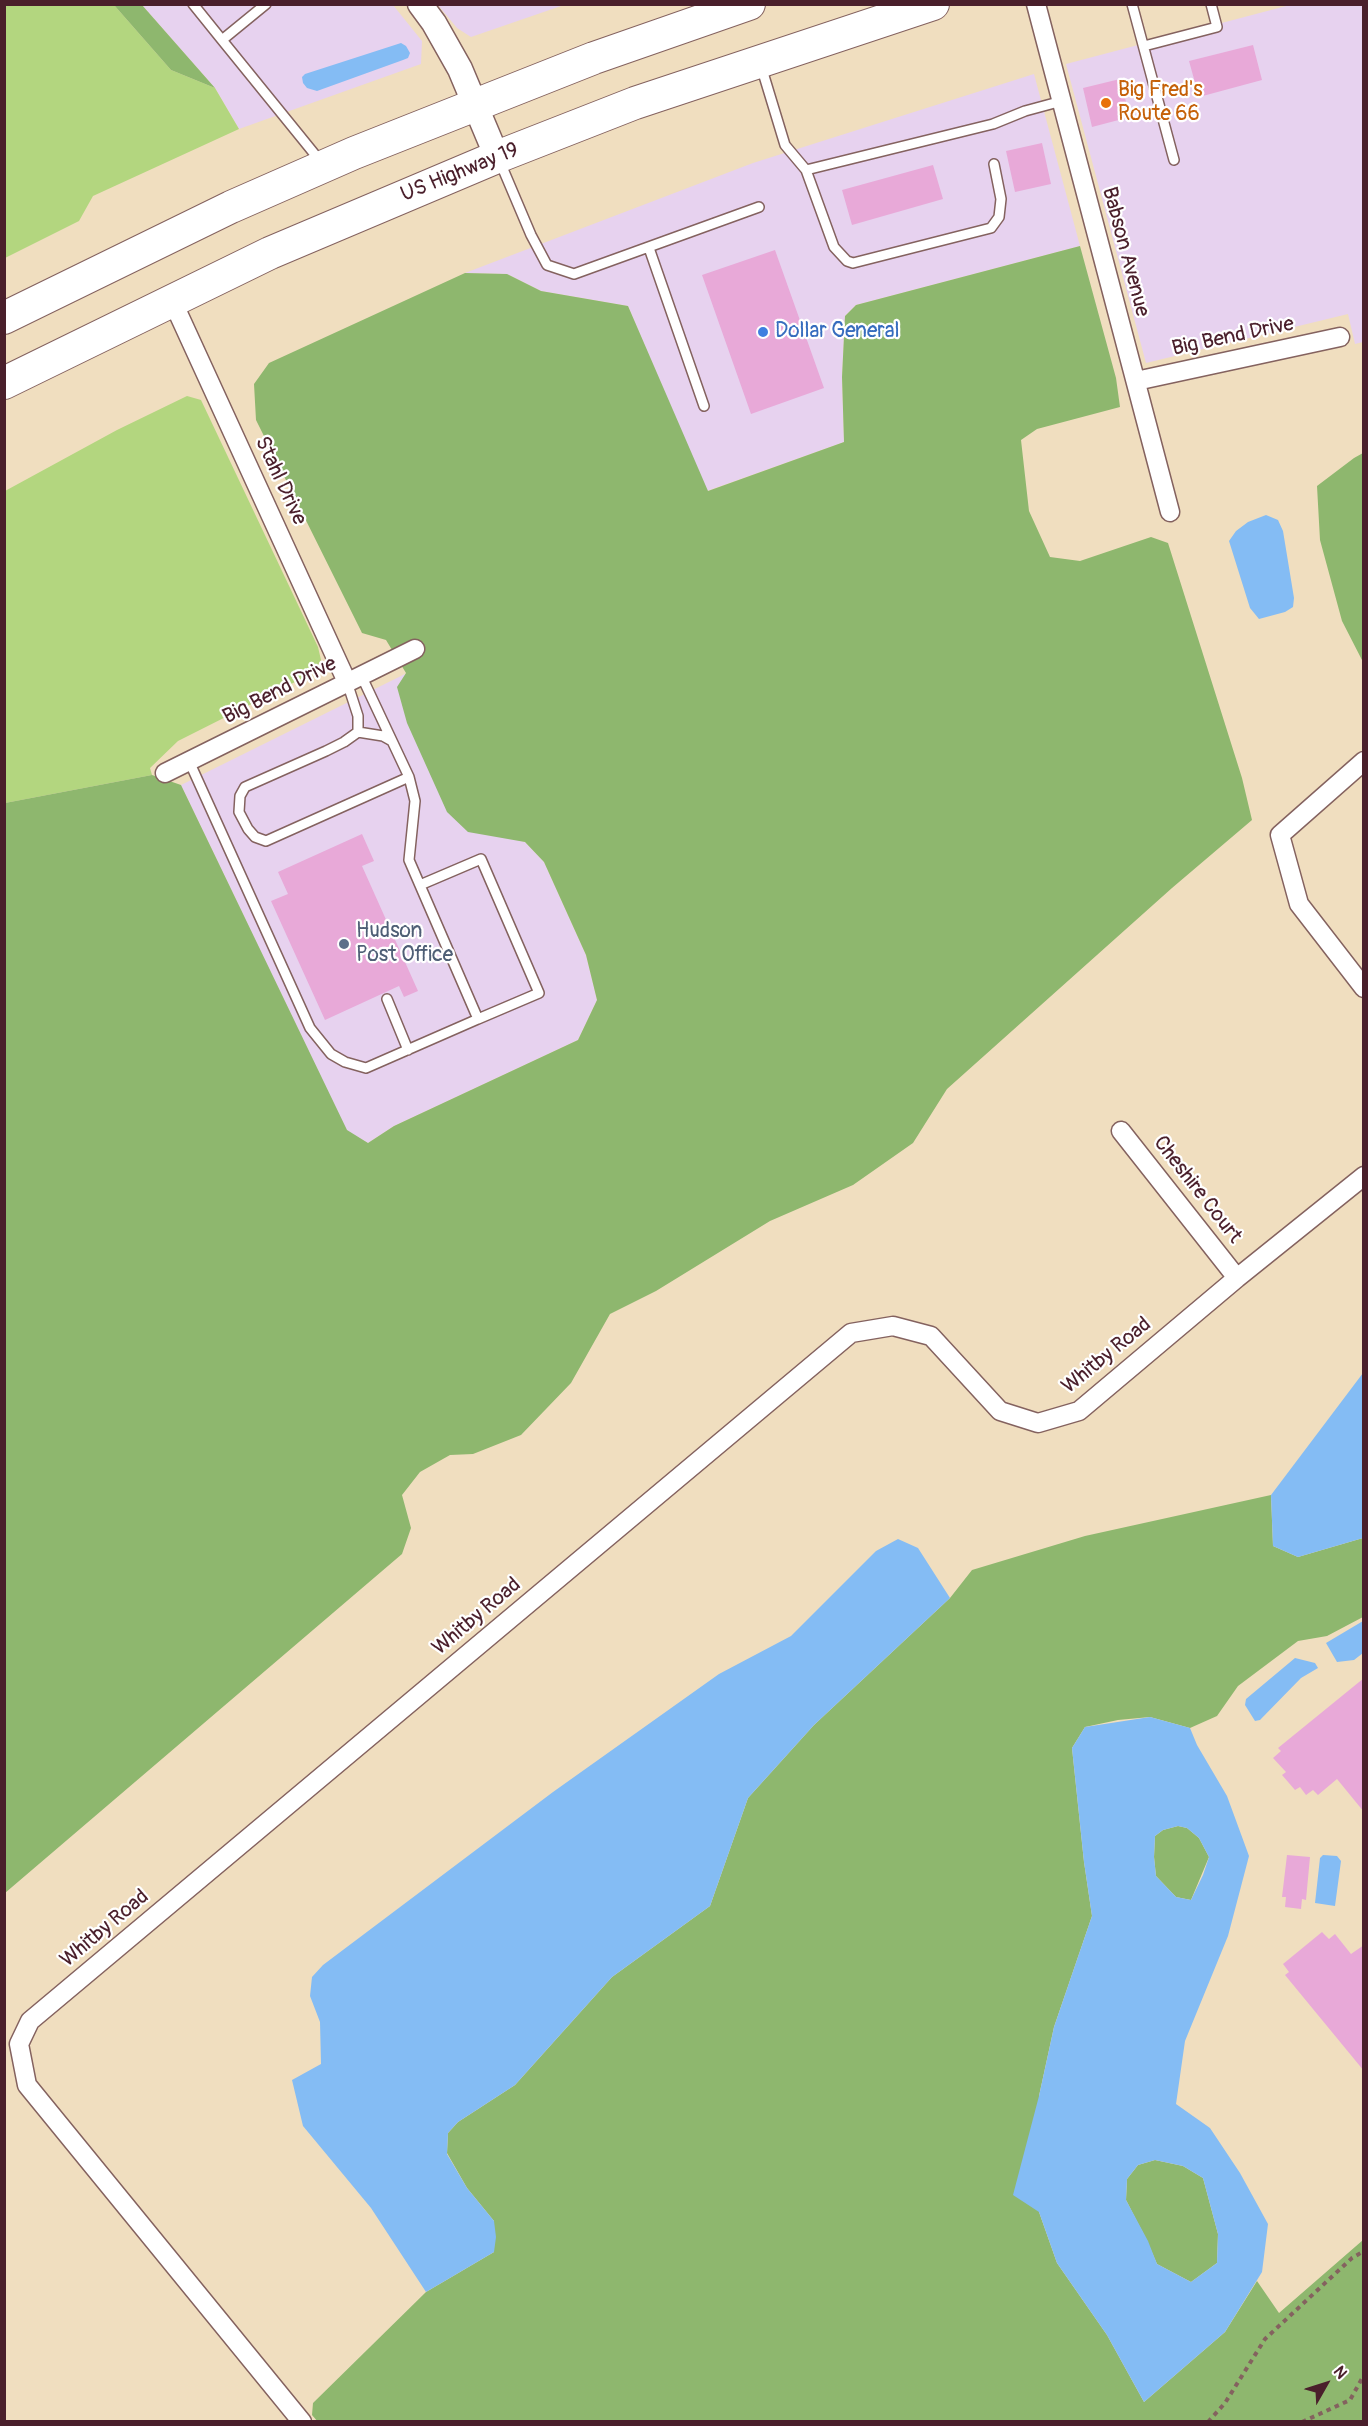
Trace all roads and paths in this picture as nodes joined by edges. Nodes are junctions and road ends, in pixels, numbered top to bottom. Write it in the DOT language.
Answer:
graph roads {
  1 [pos="193,4"];
  2 [pos="266,4"];
  3 [pos="420,4"];
  4 [pos="749,4"];
  5 [pos="933,4"];
  6 [pos="1036,4"];
  7 [pos="1132,4"];
  8 [pos="1211,4"];
  9 [pos="222,40"];
  10 [pos="1144,46"];
  11 [pos="759,61"];
  12 [pos="1062,101"];
  13 [pos="475,104"];
  14 [pos="498,158"];
  15 [pos="1174,160"];
  16 [pos="994,164"];
  17 [pos="324,166"];
  18 [pos="806,170"];
  19 [pos="759,207"];
  20 [pos="649,248"];
  21 [pos="172,300"];
  22 [pos="4,318"];
  23 [pos="1340,337"];
  24 [pos="1136,381"];
  25 [pos="4,383"];
  26 [pos="704,406"];
  27 [pos="1170,512"];
  28 [pos="415,649"];
  29 [pos="354,679"];
  30 [pos="358,732"];
  31 [pos="392,741"];
  32 [pos="189,761"];
  33 [pos="1364,761"];
  34 [pos="165,773"];
  35 [pos="409,777"];
  36 [pos="420,885"];
  37 [pos="1364,988"];
  38 [pos="387,999"];
  39 [pos="478,1019"];
  40 [pos="408,1050"];
  41 [pos="1121,1131"];
  42 [pos="1364,1176"];
  43 [pos="1237,1278"];
  44 [pos="1364,2251"];
  45 [pos="1364,2376"];
  46 [pos="302,2421"];
  47 [pos="1208,2421"];
  48 [pos="1302,2421"];
  1 -- 9 [label="lane"];
  2 -- 9 [label="lane"];
  3 -- 13 [label="street"];
  4 -- 13 [label="highway"];
  5 -- 11 [label="highway, US Highway 19"];
  6 -- 12 [label="street, Babson Avenue"];
  7 -- 10 [label="lane"];
  8 -- 10 [label="lane"];
  9 -- 17 [label="lane"];
  10 -- 15 [label="lane"];
  11 -- 14 [label="highway, US Highway 19"];
  11 -- 18 [label="lane"];
  12 -- 18 [label="lane"];
  12 -- 24 [label="street, Babson Avenue"];
  13 -- 14 [label="street"];
  13 -- 17 [label="highway"];
  14 -- 20 [label="lane"];
  14 -- 21 [label="highway, US Highway 19"];
  16 -- 18 [label="lane"];
  17 -- 22 [label="highway"];
  19 -- 20 [label="lane"];
  20 -- 26 [label="lane"];
  21 -- 25 [label="highway, US Highway 19"];
  21 -- 29 [label="street, Stahl Drive"];
  23 -- 24 [label="street, Big Bend Drive"];
  24 -- 27 [label="street, Babson Avenue"];
  28 -- 29 [label="street, Big Bend Drive"];
  29 -- 30 [label="lane"];
  29 -- 31 [label="lane"];
  29 -- 32 [label="street, Big Bend Drive"];
  30 -- 31 [label="lane"];
  30 -- 35 [label="lane"];
  31 -- 35 [label="lane"];
  32 -- 34 [label="street, Big Bend Drive"];
  32 -- 40 [label="lane"];
  33 -- 37 [label="street"];
  35 -- 36 [label="lane"];
  36 -- 39 [label="lane"];
  36 -- 39 [label="lane"];
  38 -- 40 [label="lane"];
  39 -- 40 [label="lane"];
  41 -- 43 [label="street, Cheshire Court"];
  42 -- 43 [label="street, Whitby Road"];
  43 -- 46 [label="street, Whitby Road"];
  44 -- 47 [label="path"];
  45 -- 48 [label="path"];
}
